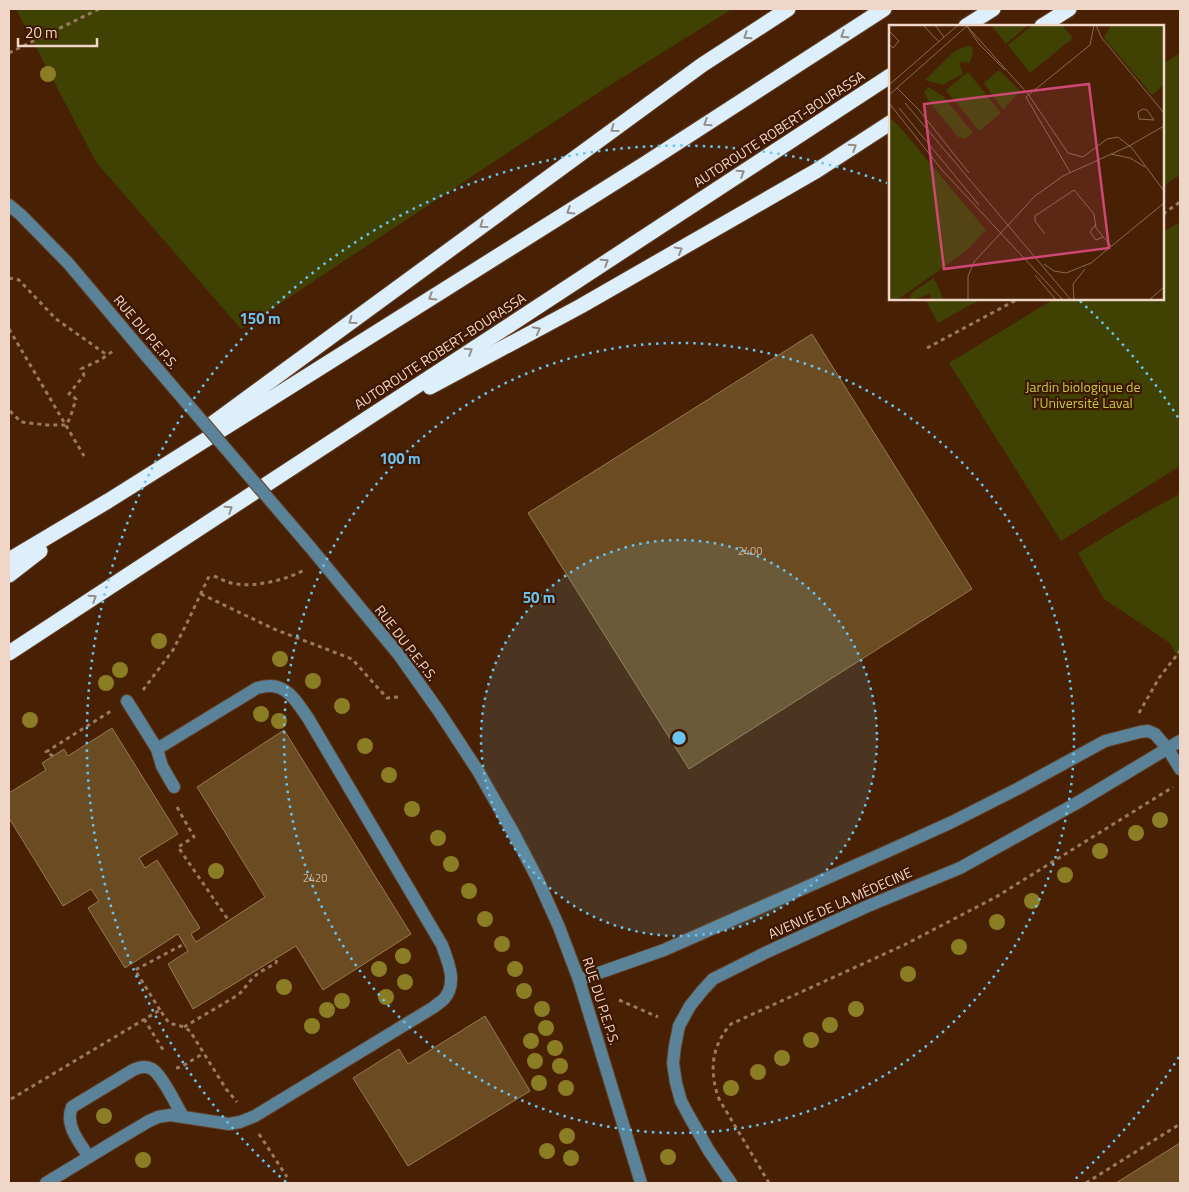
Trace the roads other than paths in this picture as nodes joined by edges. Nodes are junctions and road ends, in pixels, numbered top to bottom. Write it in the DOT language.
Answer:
graph roads {
  1 [pos="788,9"];
  2 [pos="884,9"];
  3 [pos="993,9"];
  4 [pos="1069,9"];
  5 [pos="968,25"];
  6 [pos="1044,25"];
  7 [pos="889,77"];
  8 [pos="889,124"];
  9 [pos="9,206"];
  10 [pos="340,436"];
  11 [pos="108,501"];
  12 [pos="9,560"];
  13 [pos="9,575"];
  14 [pos="52,625"];
  15 [pos="9,653"];
  16 [pos="9,659"];
  17 [pos="128,704"];
  18 [pos="1180,741"];
  19 [pos="157,748"];
  20 [pos="1168,749"];
  21 [pos="1180,769"];
  22 [pos="174,787"];
  23 [pos="580,980"];
  24 [pos="183,1116"];
  25 [pos="89,1157"];
  26 [pos="46,1183"];
  27 [pos="641,1183"];
  28 [pos="731,1183"];
  1 -- 11 [label="highway, one-way"];
  2 -- 11 [label="highway, one-way"];
  3 -- 5 [label="highway"];
  4 -- 6 [label="highway"];
  10 -- 7 [label="highway, AUTOROUTE ROBERT-BOURASSA, one-way"];
  10 -- 8 [label="highway, one-way"];
  9 -- 23 [label="street, RUE DU P.E.P.S., bridge"];
  14 -- 10 [label="highway, AUTOROUTE ROBERT-BOURASSA, one-way"];
  11 -- 12 [label="highway"];
  11 -- 13 [label="highway"];
  14 -- 15 [label="highway, AUTOROUTE ROBERT-BOURASSA"];
  14 -- 16 [label="highway"];
  17 -- 19 [label="street"];
  18 -- 20 [label="street, AVENUE DE LA MÉDECINE"];
  19 -- 22 [label="street"];
  19 -- 24 [label="street"];
  20 -- 21 [label="street"];
  20 -- 23 [label="street"];
  20 -- 28 [label="street, AVENUE DE LA MÉDECINE"];
  23 -- 27 [label="street, RUE DU P.E.P.S."];
  24 -- 25 [label="street"];
  24 -- 25 [label="street"];
  25 -- 26 [label="street"];
}
